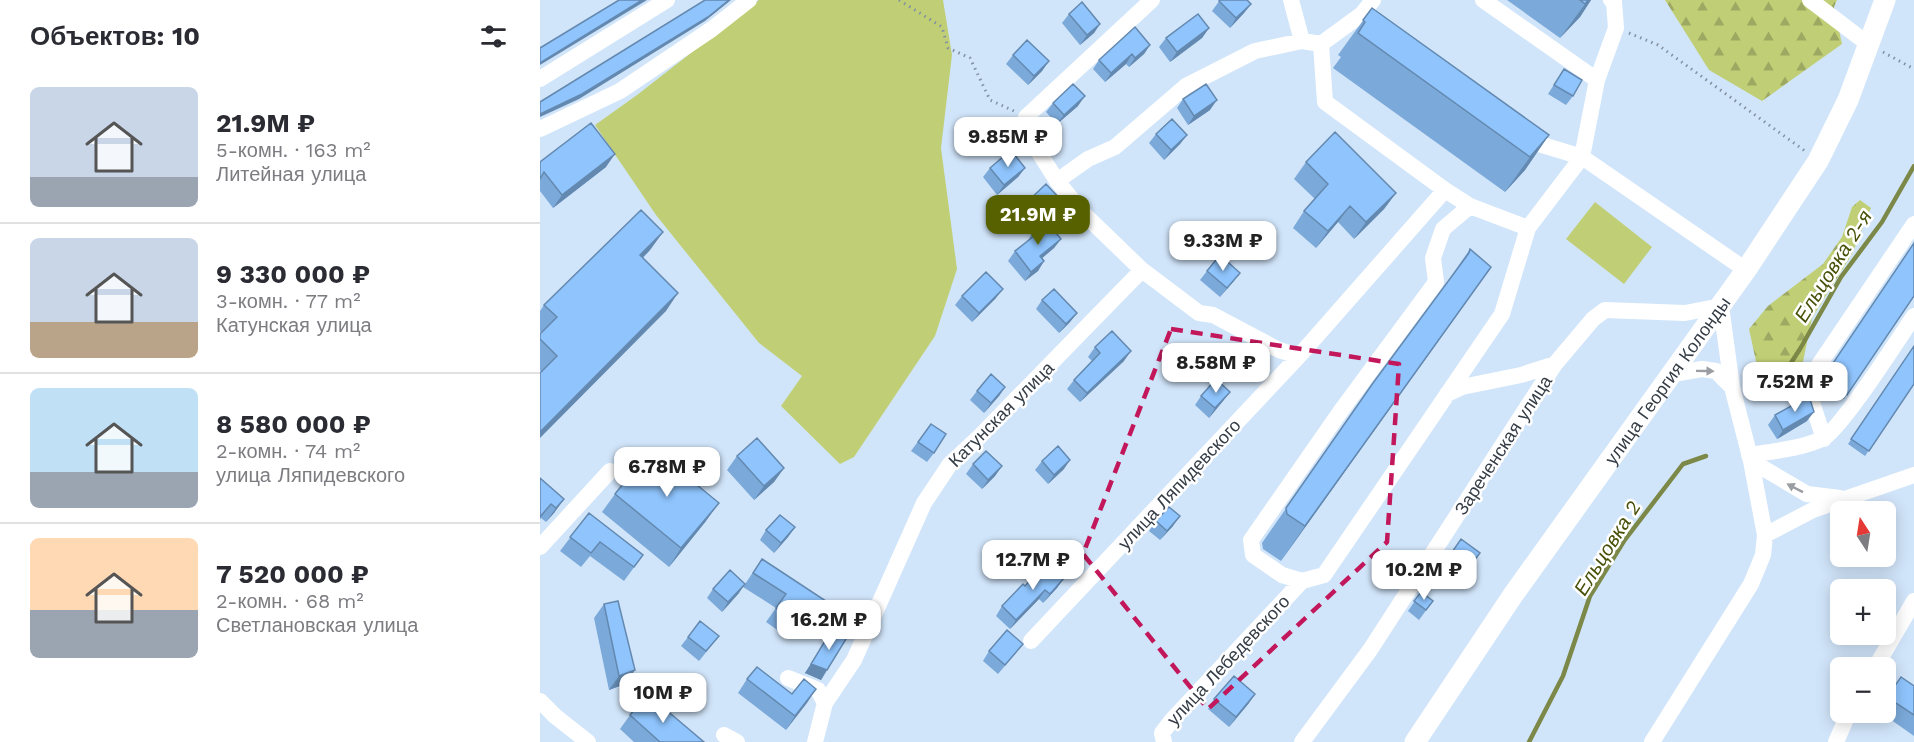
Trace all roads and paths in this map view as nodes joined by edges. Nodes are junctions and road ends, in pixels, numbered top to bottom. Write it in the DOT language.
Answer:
graph roads {
  1 [pos="667,0"];
  2 [pos="749,0"];
  3 [pos="899,0"];
  4 [pos="1152,0"];
  5 [pos="1291,0"];
  6 [pos="1373,0"];
  7 [pos="1483,0"];
  8 [pos="1611,0"];
  9 [pos="1810,0"];
  10 [pos="1884,0"];
  11 [pos="1362,14"];
  12 [pos="1616,28"];
  13 [pos="1302,41"];
  14 [pos="1400,42"];
  15 [pos="1321,44"];
  16 [pos="1868,44"];
  17 [pos="1914,69"];
  18 [pos="540,79"];
  19 [pos="1598,80"];
  20 [pos="1026,117"];
  21 [pos="1511,124"];
  22 [pos="540,129"];
  23 [pos="1582,157"];
  24 [pos="1818,161"];
  25 [pos="1057,181"];
  26 [pos="1445,190"];
  27 [pos="1470,206"];
  28 [pos="1914,224"];
  29 [pos="1528,228"];
  30 [pos="1142,270"];
  31 [pos="1746,270"];
  32 [pos="1721,306"];
  33 [pos="1914,316"];
  34 [pos="1299,356"];
  35 [pos="1555,364"];
  36 [pos="1673,374"];
  37 [pos="1732,387"];
  38 [pos="1446,394"];
  39 [pos="1824,439"];
  40 [pos="1750,458"];
  41 [pos="610,471"];
  42 [pos="1914,475"];
  43 [pos="1845,498"];
  44 [pos="1764,535"];
  45 [pos="540,547"];
  46 [pos="1302,581"];
  47 [pos="1912,611"];
  48 [pos="1031,641"];
  49 [pos="1882,657"];
  50 [pos="788,678"];
  51 [pos="540,701"];
  52 [pos="825,703"];
  53 [pos="1843,723"];
  54 [pos="588,742"];
  55 [pos="815,742"];
  56 [pos="1164,742"];
  57 [pos="1302,742"];
  58 [pos="1415,742"];
  59 [pos="1652,742"];
  60 [pos="1836,742"];
  1 -- 18 [label="street"];
  2 -- 22 [label="street"];
  3 -- 20 [label="path"];
  4 -- 20 [label="street"];
  5 -- 13 [label="street"];
  6 -- 11 [label="street"];
  7 -- 19 [label="street"];
  8 -- 12 [label="street"];
  9 -- 16 [label="street"];
  10 -- 16 [label="main road, улица Георгия Колонды"];
  11 -- 14 [label="street"];
  11 -- 15 [label="street"];
  12 -- 19 [label="street"];
  12 -- 24 [label="path"];
  13 -- 15 [label="street"];
  13 -- 25 [label="street"];
  15 -- 26 [label="street"];
  16 -- 17 [label="path"];
  16 -- 24 [label="main road, улица Георгия Колонды"];
  19 -- 23 [label="street"];
  20 -- 25 [label="street"];
  21 -- 23 [label="street"];
  23 -- 29 [label="street"];
  23 -- 31 [label="street"];
  24 -- 31 [label="main road, улица Георгия Колонды"];
  25 -- 30 [label="street"];
  26 -- 27 [label="street"];
  26 -- 34 [label="street, улица Ляпидевского"];
  27 -- 29 [label="street"];
  27 -- 46 [label="street"];
  28 -- 39 [label="street"];
  29 -- 38 [label="street"];
  30 -- 34 [label="street"];
  30 -- 52 [label="street, Катунская улица"];
  31 -- 32 [label="main road, улица Георгия Колонды"];
  32 -- 35 [label="street, Зареченская улица"];
  32 -- 36 [label="main road, улица Георгия Колонды"];
  32 -- 37 [label="street"];
  33 -- 39 [label="street"];
  34 -- 48 [label="street, улица Ляпидевского"];
  35 -- 38 [label="street"];
  35 -- 57 [label="street, Зареченская улица"];
  36 -- 37 [label="street, one-way"];
  36 -- 58 [label="main road, улица Георгия Колонды"];
  37 -- 40 [label="street"];
  38 -- 46 [label="street"];
  39 -- 40 [label="street"];
  43 -- 40 [label="street, one-way"];
  40 -- 44 [label="street"];
  41 -- 45 [label="street"];
  42 -- 43 [label="street"];
  43 -- 44 [label="street"];
  44 -- 59 [label="street"];
  46 -- 56 [label="street, улица Лебедевского"];
  47 -- 49 [label="street"];
  50 -- 52 [label="street"];
  51 -- 54 [label="street"];
  52 -- 55 [label="street, Катунская улица"];
  53 -- 60 [label="street"];
}
